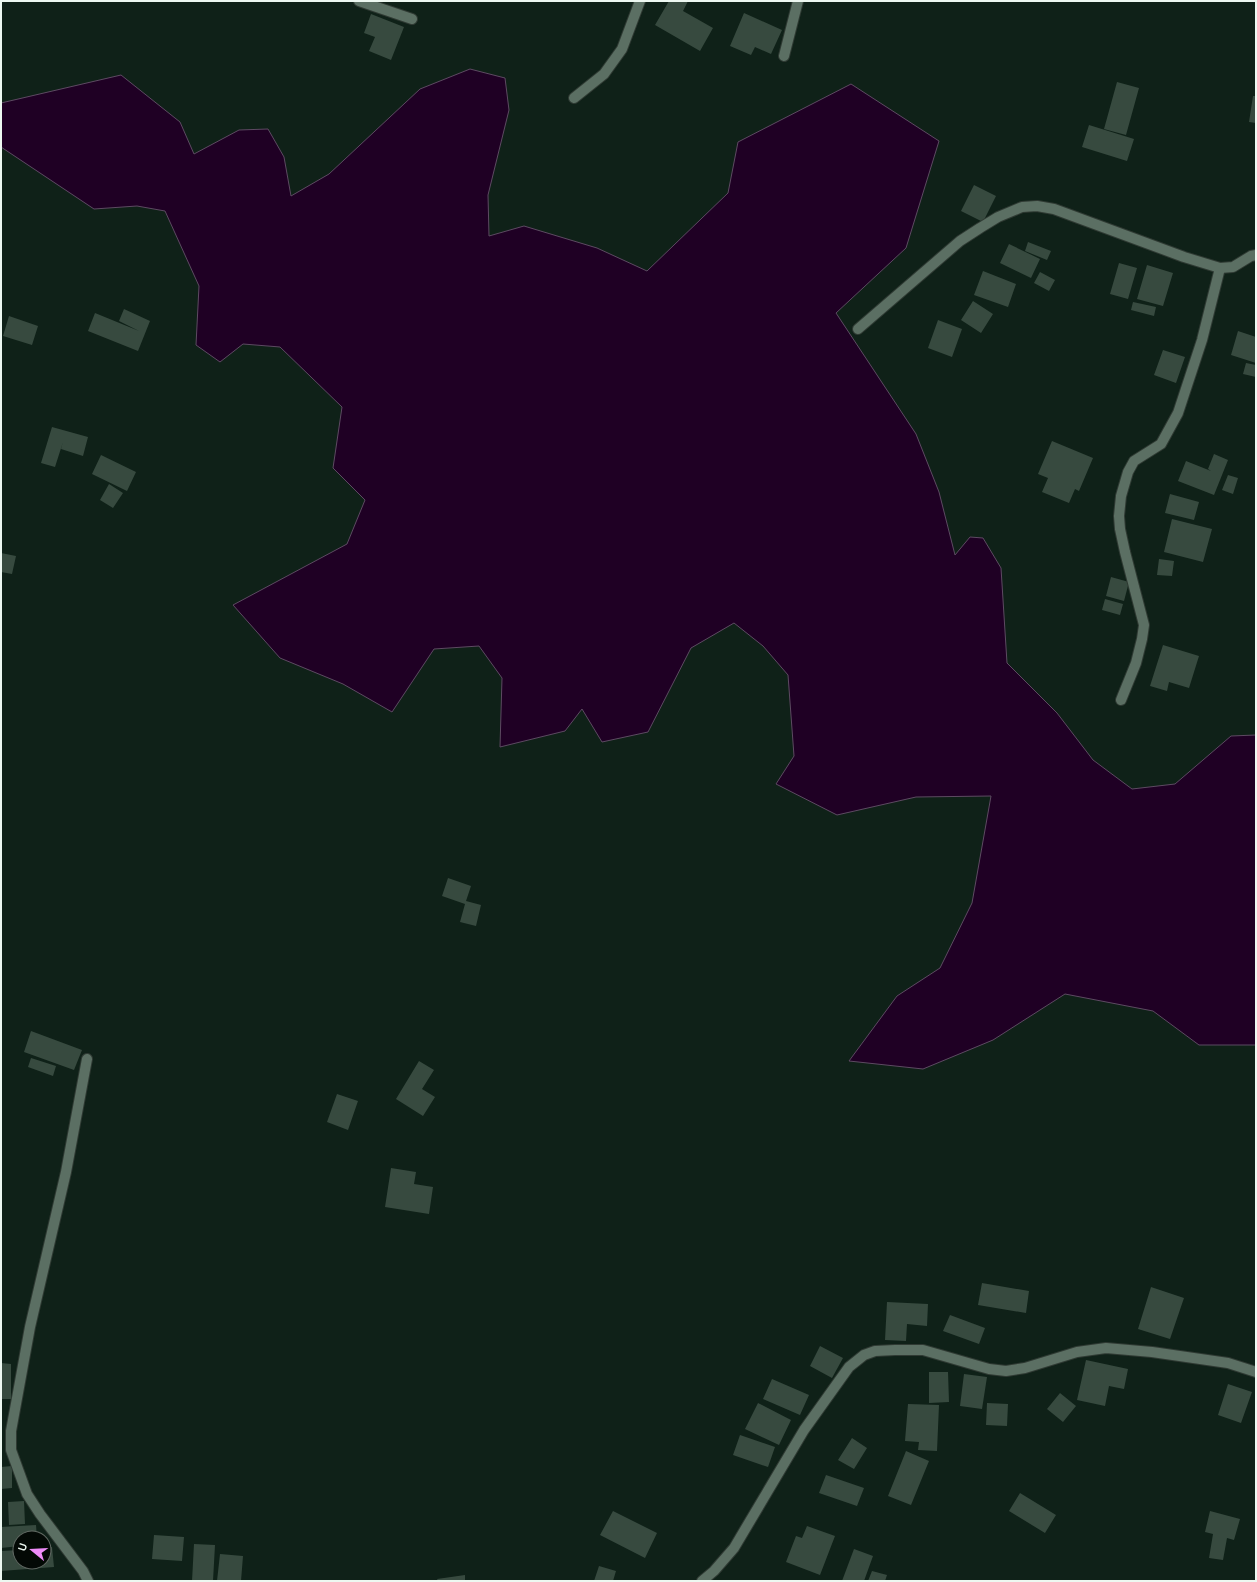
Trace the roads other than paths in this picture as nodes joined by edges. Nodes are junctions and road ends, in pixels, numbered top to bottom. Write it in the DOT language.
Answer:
graph roads {
  1 [pos="359,1"];
  2 [pos="640,1"];
  3 [pos="798,1"];
  4 [pos="412,19"];
  5 [pos="784,56"];
  6 [pos="574,98"];
  7 [pos="1256,255"];
  8 [pos="1220,268"];
  9 [pos="858,329"];
  10 [pos="1121,700"];
  11 [pos="87,1059"];
  12 [pos="1256,1372"];
  13 [pos="88,1581"];
  14 [pos="702,1581"];
  1 -- 4 [label="street"];
  2 -- 6 [label="street"];
  3 -- 5 [label="street"];
  7 -- 8 [label="street"];
  8 -- 9 [label="street"];
  8 -- 10 [label="street"];
  11 -- 13 [label="street"];
  12 -- 14 [label="street"];
}
